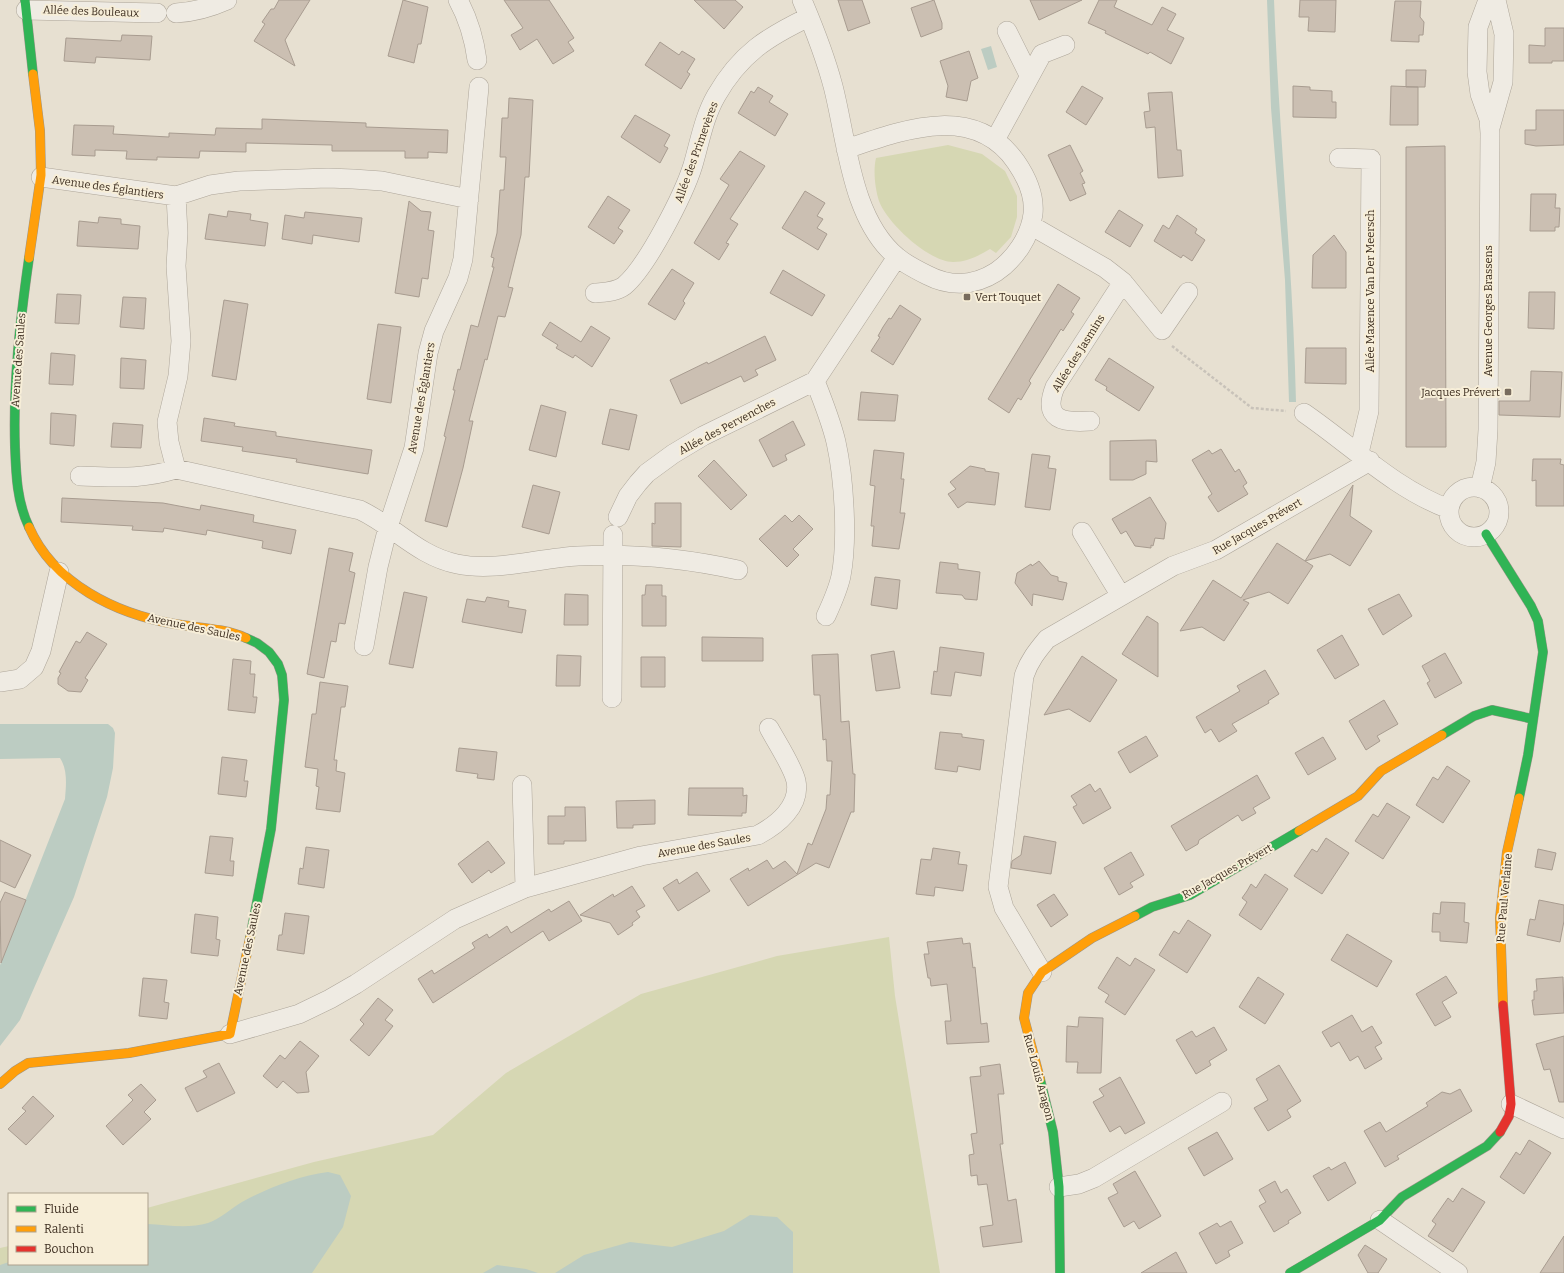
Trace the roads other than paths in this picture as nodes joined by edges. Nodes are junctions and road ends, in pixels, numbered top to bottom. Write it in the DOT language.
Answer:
graph roads {
  1 [pos="227,0"];
  2 [pos="458,0"];
  3 [pos="802,0"];
  4 [pos="1488,0"];
  5 [pos="1496,0"];
  6 [pos="25,5"];
  7 [pos="157,13"];
  8 [pos="176,13"];
  9 [pos="809,17"];
  10 [pos="1007,31"];
  11 [pos="1065,45"];
  12 [pos="477,60"];
  13 [pos="1029,75"];
  14 [pos="479,86"];
  15 [pos="1490,133"];
  16 [pos="995,140"];
  17 [pos="846,149"];
  18 [pos="1339,158"];
  19 [pos="41,178"];
  20 [pos="176,196"];
  21 [pos="469,199"];
  22 [pos="1032,226"];
  23 [pos="897,257"];
  24 [pos="1123,282"];
  25 [pos="1188,292"];
  26 [pos="595,293"];
  27 [pos="815,381"];
  28 [pos="1304,413"];
  29 [pos="1090,421"];
  30 [pos="1364,457"];
  31 [pos="176,469"];
  32 [pos="80,476"];
  33 [pos="1480,488"];
  34 [pos="1450,509"];
  35 [pos="388,527"];
  36 [pos="1082,532"];
  37 [pos="1486,534"];
  38 [pos="613,555"];
  39 [pos="738,570"];
  40 [pos="59,572"];
  41 [pos="1121,596"];
  42 [pos="826,616"];
  43 [pos="364,646"];
  44 [pos="0,682"];
  45 [pos="612,698"];
  46 [pos="1533,719"];
  47 [pos="769,728"];
  48 [pos="522,786"];
  49 [pos="525,888"];
  50 [pos="1042,972"];
  51 [pos="230,1034"];
  52 [pos="0,1084"];
  53 [pos="1222,1102"];
  54 [pos="1511,1104"];
  55 [pos="1564,1130"];
  56 [pos="1059,1187"];
  57 [pos="1380,1220"];
  58 [pos="1060,1273"];
  59 [pos="1290,1273"];
  60 [pos="1458,1273"];
  1 -- 8 [label="street"];
  2 -- 12 [label="street"];
  3 -- 9 [label="street"];
  4 -- 15 [label="street, Avenue Georges Brassens"];
  5 -- 15 [label="street, Avenue Georges Brassens"];
  6 -- 7 [label="street, Allée des Bouleaux"];
  6 -- 19 [label="street, Avenue des Saules"];
  9 -- 17 [label="street"];
  9 -- 26 [label="street, Allée des Primevères"];
  10 -- 13 [label="street"];
  11 -- 13 [label="street"];
  13 -- 16 [label="street"];
  14 -- 21 [label="street, Avenue des Églantiers"];
  15 -- 33 [label="street, Avenue Georges Brassens"];
  16 -- 17 [label="street"];
  16 -- 22 [label="street"];
  17 -- 23 [label="street"];
  18 -- 30 [label="street, Allée Maxence Van Der Meersch"];
  19 -- 20 [label="street, Avenue des Églantiers"];
  19 -- 40 [label="street, Avenue des Saules"];
  20 -- 21 [label="street, Avenue des Églantiers"];
  20 -- 31 [label="street, Avenue des Églantiers"];
  21 -- 35 [label="street, Avenue des Églantiers"];
  22 -- 23 [label="street"];
  22 -- 24 [label="street"];
  23 -- 27 [label="street"];
  24 -- 25 [label="street"];
  24 -- 29 [label="street, Allée des Jasmins"];
  27 -- 38 [label="street, Allée des Pervenches"];
  27 -- 42 [label="street"];
  28 -- 30 [label="street"];
  30 -- 34 [label="street"];
  30 -- 41 [label="street, Rue Jacques Prévert"];
  31 -- 32 [label="street"];
  31 -- 35 [label="street"];
  33 -- 34 [label="street"];
  33 -- 37 [label="street"];
  34 -- 37 [label="street"];
  35 -- 38 [label="street"];
  35 -- 43 [label="street, Avenue des Églantiers"];
  36 -- 41 [label="street"];
  37 -- 46 [label="street"];
  38 -- 39 [label="street"];
  38 -- 45 [label="street"];
  40 -- 44 [label="street"];
  40 -- 51 [label="street, Avenue des Saules"];
  41 -- 50 [label="street, Rue Jacques Prévert"];
  46 -- 50 [label="street, Rue Jacques Prévert"];
  46 -- 54 [label="street, Rue Paul Verlaine"];
  47 -- 49 [label="street, Avenue des Saules"];
  48 -- 49 [label="street"];
  49 -- 51 [label="street, Avenue des Saules"];
  50 -- 56 [label="street, Rue Louis Aragon"];
  51 -- 52 [label="street, Avenue des Saules"];
  53 -- 56 [label="street"];
  54 -- 55 [label="street"];
  54 -- 57 [label="street, Rue Paul Verlaine"];
  56 -- 58 [label="street, Rue Louis Aragon"];
  57 -- 59 [label="street, Rue Paul Verlaine"];
  57 -- 60 [label="street"];
}
